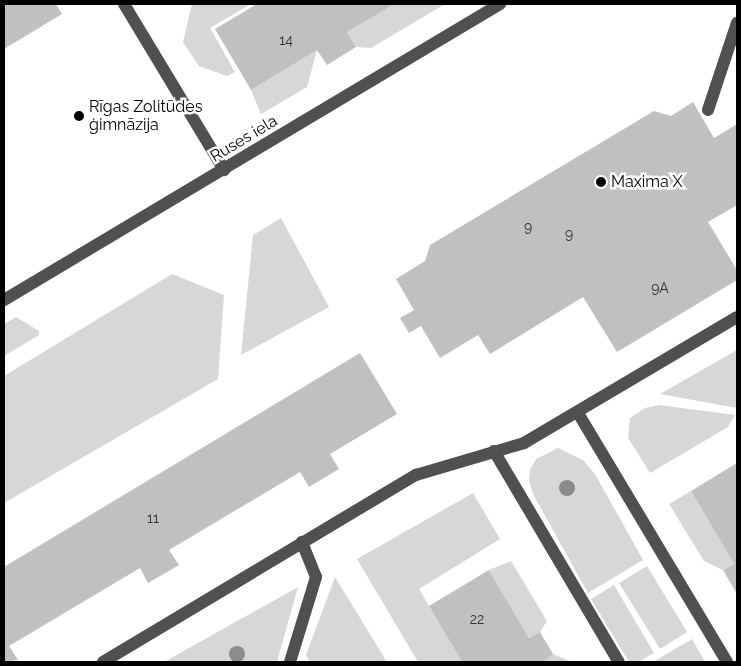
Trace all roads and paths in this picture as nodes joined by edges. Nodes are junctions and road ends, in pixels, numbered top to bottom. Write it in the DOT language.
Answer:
graph roads {
  1 [pos="124,4"];
  2 [pos="500,4"];
  3 [pos="737,23"];
  4 [pos="708,110"];
  5 [pos="224,170"];
  6 [pos="4,300"];
  7 [pos="737,317"];
  8 [pos="578,413"];
  9 [pos="494,451"];
  10 [pos="302,542"];
  11 [pos="103,662"];
  12 [pos="290,662"];
  13 [pos="619,662"];
  14 [pos="727,662"];
  1 -- 5 [label="street"];
  2 -- 5 [label="street, Ruses iela"];
  3 -- 4 [label="street"];
  5 -- 6 [label="street, Ruses iela"];
  7 -- 8 [label="street"];
  8 -- 9 [label="street"];
  8 -- 14 [label="street"];
  9 -- 10 [label="street"];
  9 -- 13 [label="street"];
  10 -- 11 [label="street"];
  10 -- 12 [label="street"];
}
